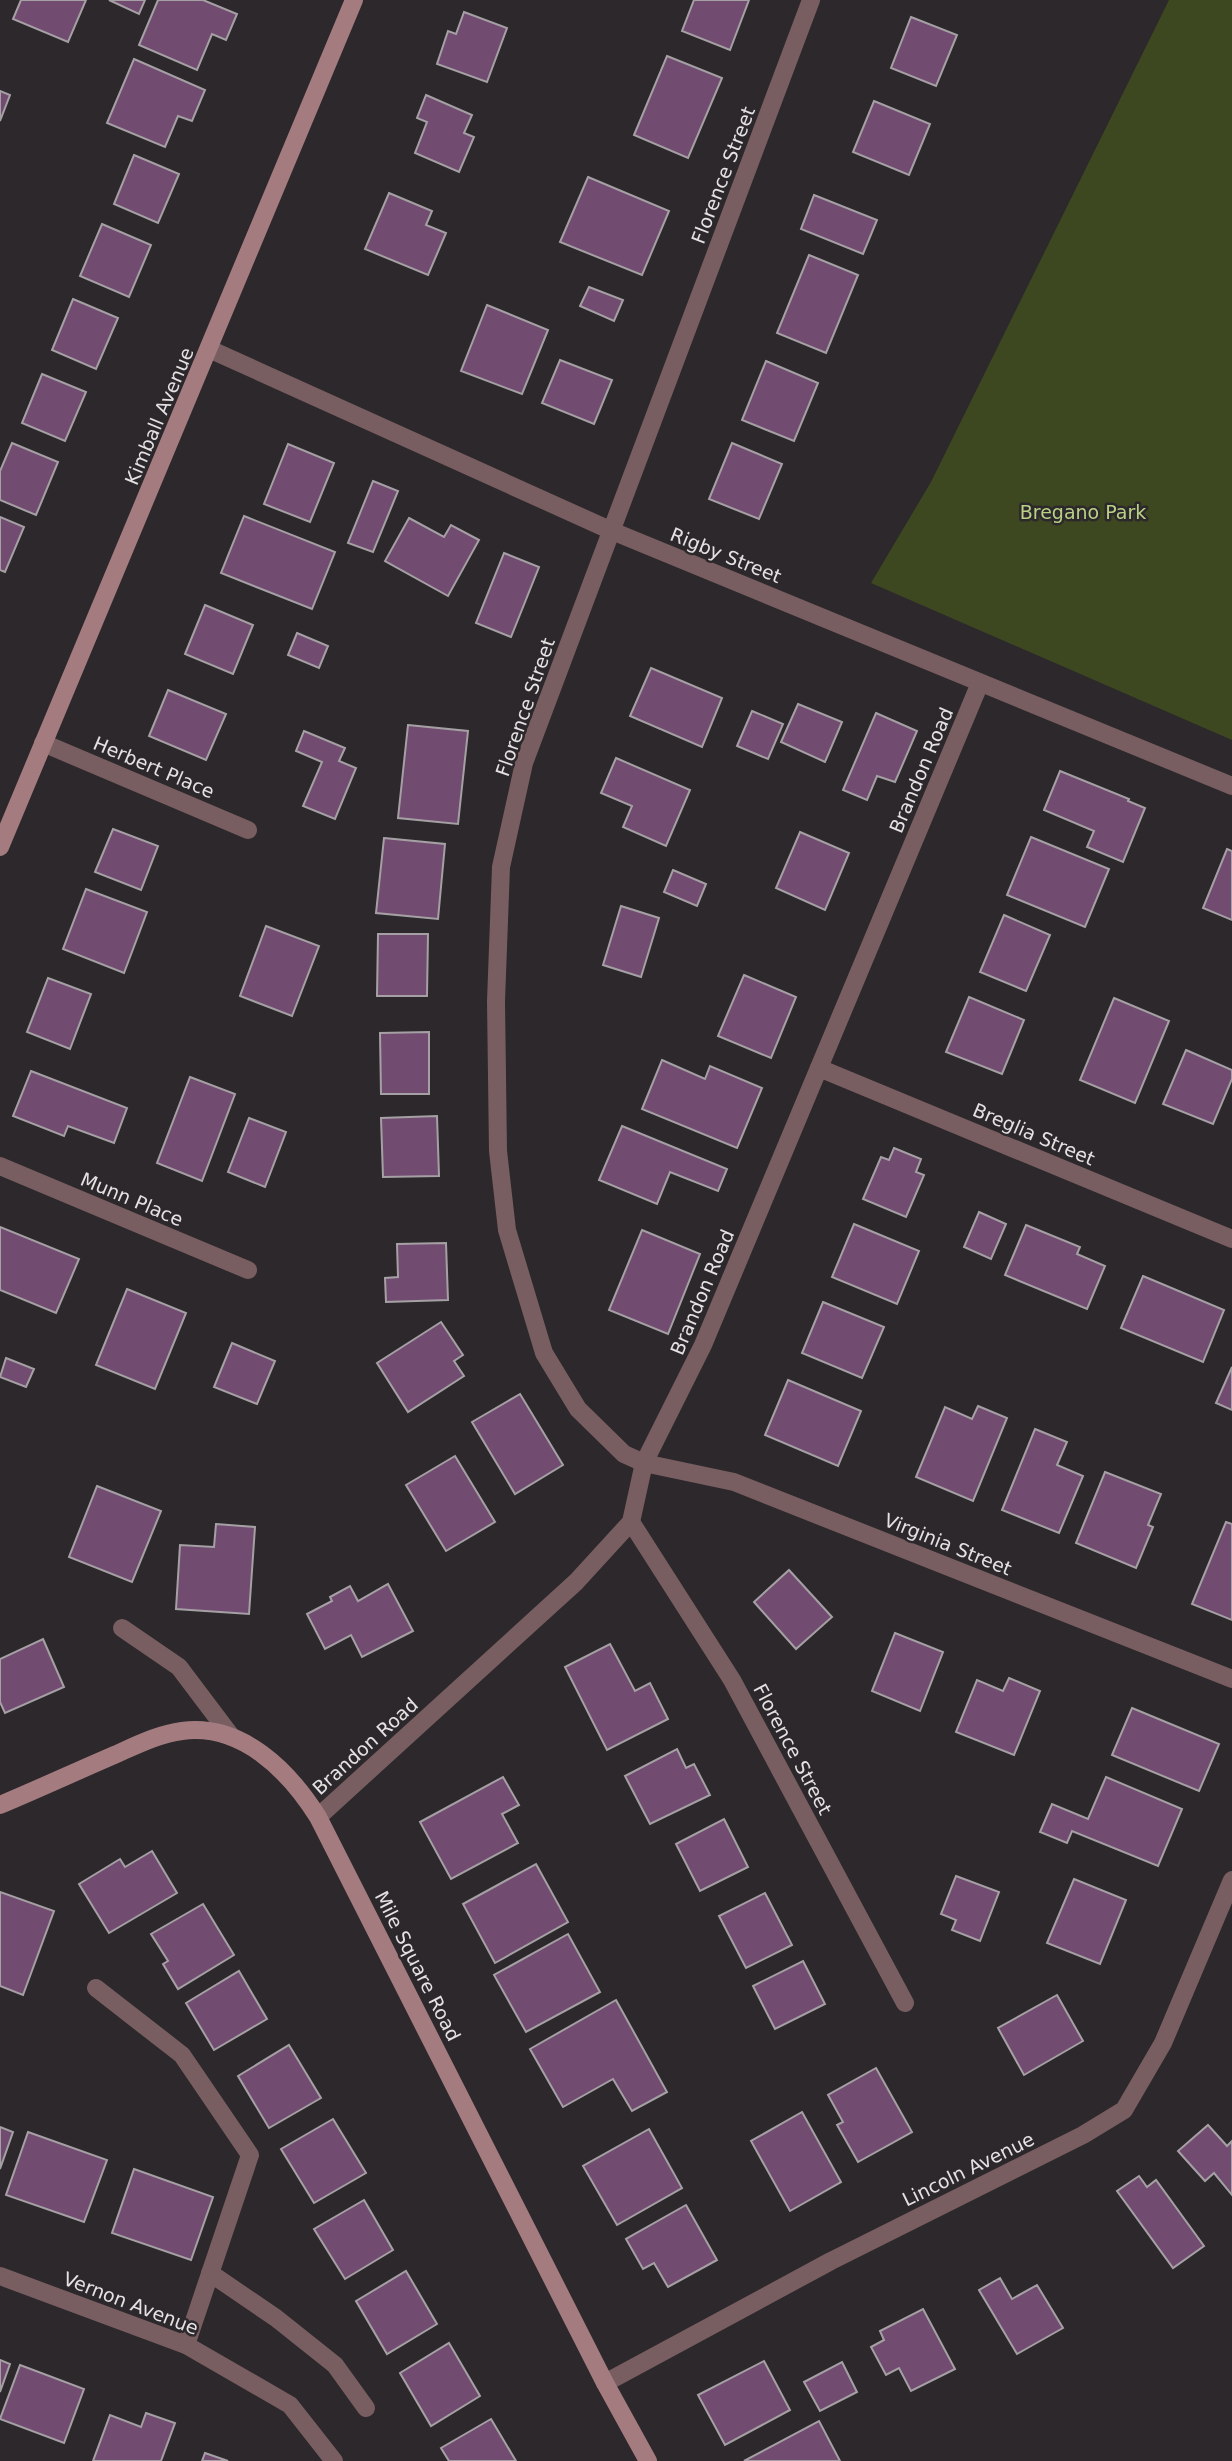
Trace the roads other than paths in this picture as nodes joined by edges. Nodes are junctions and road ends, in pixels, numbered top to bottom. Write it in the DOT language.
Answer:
graph roads {
  1 [pos="811,0"];
  2 [pos="349,2"];
  3 [pos="209,349"];
  4 [pos="611,531"];
  5 [pos="980,682"];
  6 [pos="43,743"];
  7 [pos="1232,786"];
  8 [pos="248,830"];
  9 [pos="0,847"];
  10 [pos="819,1068"];
  11 [pos="0,1166"];
  12 [pos="1232,1239"];
  13 [pos="248,1270"];
  14 [pos="644,1463"];
  15 [pos="631,1522"];
  16 [pos="122,1628"];
  17 [pos="1232,1679"];
  18 [pos="231,1736"];
  19 [pos="0,1805"];
  20 [pos="318,1817"];
  21 [pos="1232,1880"];
  22 [pos="96,1988"];
  23 [pos="905,2003"];
  24 [pos="210,2273"];
  25 [pos="0,2276"];
  26 [pos="186,2345"];
  27 [pos="605,2383"];
  28 [pos="366,2408"];
  29 [pos="334,2461"];
  30 [pos="648,2461"];
  1 -- 4 [label="street, Florence Street"];
  2 -- 3 [label="street, Kimball Avenue"];
  3 -- 4 [label="street, Rigby Street"];
  3 -- 6 [label="street, Kimball Avenue"];
  4 -- 5 [label="street, Rigby Street"];
  4 -- 14 [label="street, Florence Street"];
  5 -- 7 [label="street, Rigby Street"];
  5 -- 10 [label="street, Brandon Road"];
  6 -- 8 [label="street, Herbert Place"];
  6 -- 9 [label="street, Kimball Avenue"];
  10 -- 12 [label="street, Breglia Street"];
  10 -- 14 [label="street, Brandon Road"];
  11 -- 13 [label="street, Munn Place"];
  14 -- 15 [label="street, Brandon Road"];
  14 -- 17 [label="street, Virginia Street"];
  15 -- 20 [label="street, Brandon Road"];
  15 -- 23 [label="street, Florence Street"];
  16 -- 18 [label="street"];
  18 -- 19 [label="street, Mile Square Road"];
  18 -- 20 [label="street, Mile Square Road"];
  20 -- 27 [label="street, Mile Square Road"];
  21 -- 27 [label="street, Lincoln Avenue"];
  22 -- 24 [label="street"];
  24 -- 26 [label="street"];
  24 -- 28 [label="street"];
  25 -- 26 [label="street, Vernon Avenue"];
  26 -- 29 [label="street, Vernon Avenue"];
  27 -- 30 [label="street, Mile Square Road"];
}
